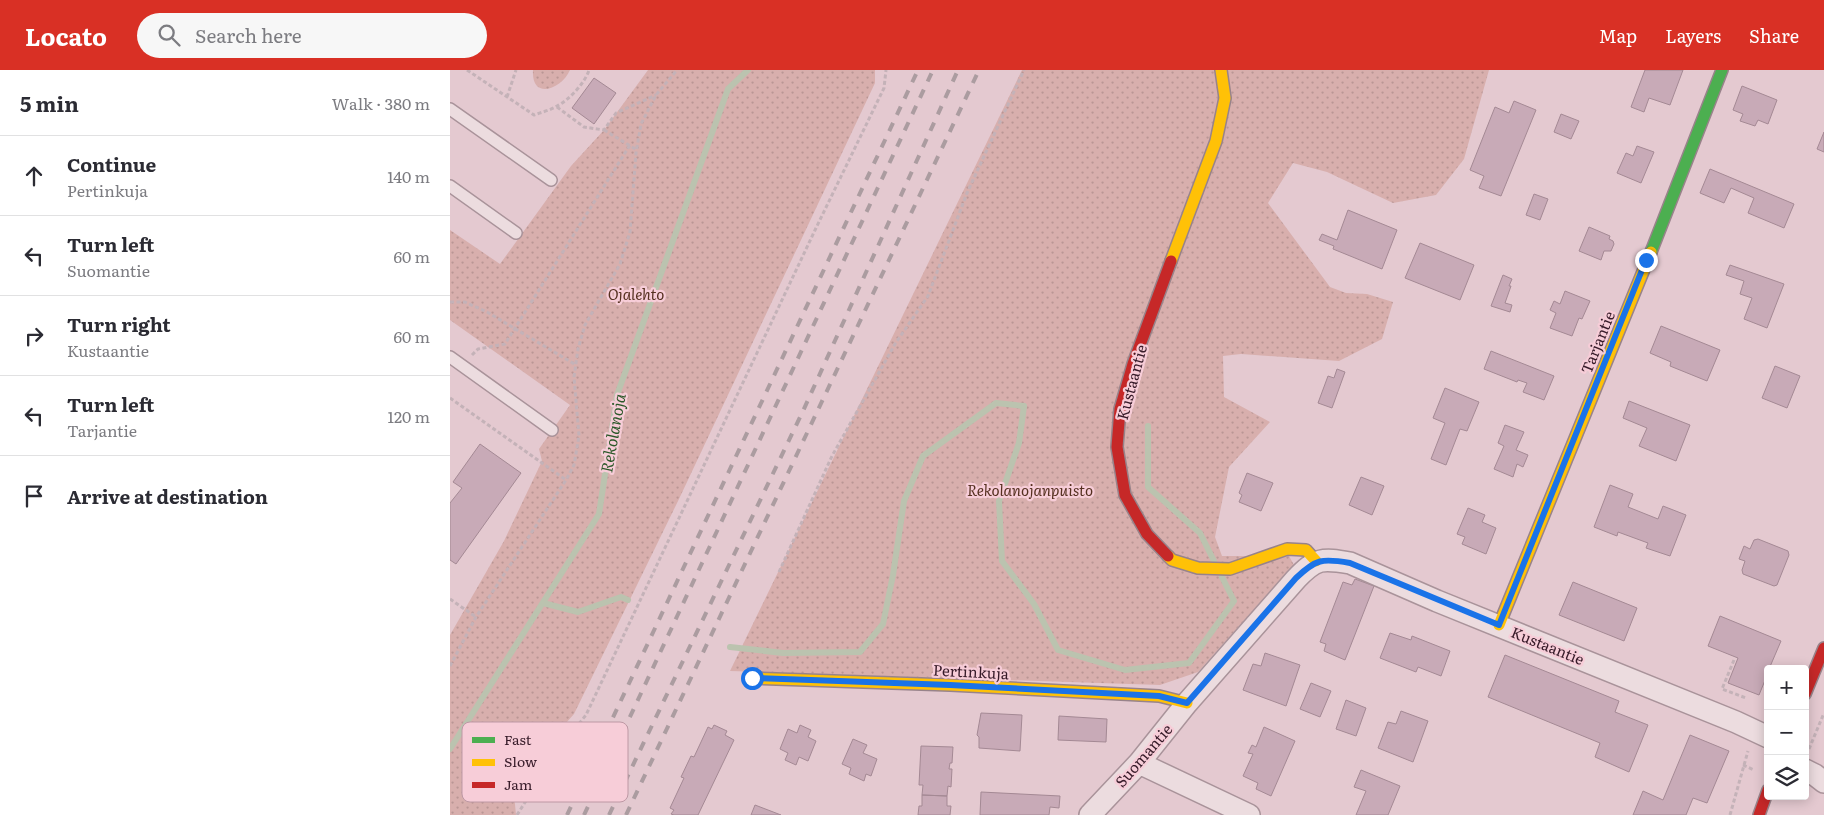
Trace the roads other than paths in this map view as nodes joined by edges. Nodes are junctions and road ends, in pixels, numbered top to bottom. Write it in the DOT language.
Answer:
graph roads {
  1 [pos="1221,70"];
  2 [pos="1722,70"];
  3 [pos="450,109"];
  4 [pos="550,180"];
  5 [pos="450,186"];
  6 [pos="516,233"];
  7 [pos="450,357"];
  8 [pos="552,430"];
  9 [pos="1316,561"];
  10 [pos="1499,625"];
  11 [pos="1824,648"];
  12 [pos="752,678"];
  13 [pos="1809,684"];
  14 [pos="1187,703"];
  15 [pos="1761,734"];
  16 [pos="1139,763"];
  17 [pos="1809,772"];
  18 [pos="1824,782"];
  19 [pos="1764,800"];
  20 [pos="1090,815"];
  21 [pos="1249,815"];
  22 [pos="1759,815"];
  1 -- 9 [label="street, Kustaantie"];
  2 -- 10 [label="street, Tarjantie"];
  3 -- 4 [label="lane"];
  5 -- 6 [label="lane"];
  7 -- 8 [label="lane"];
  9 -- 10 [label="street, Kustaantie"];
  9 -- 14 [label="street, Suomantie"];
  10 -- 15 [label="street, Kustaantie"];
  11 -- 13 [label="street"];
  12 -- 14 [label="street, Pertinkuja"];
  14 -- 16 [label="street, Suomantie"];
  16 -- 20 [label="street, Suomantie"];
  16 -- 21 [label="street"];
  17 -- 18 [label="street"];
  19 -- 22 [label="street"];
}
